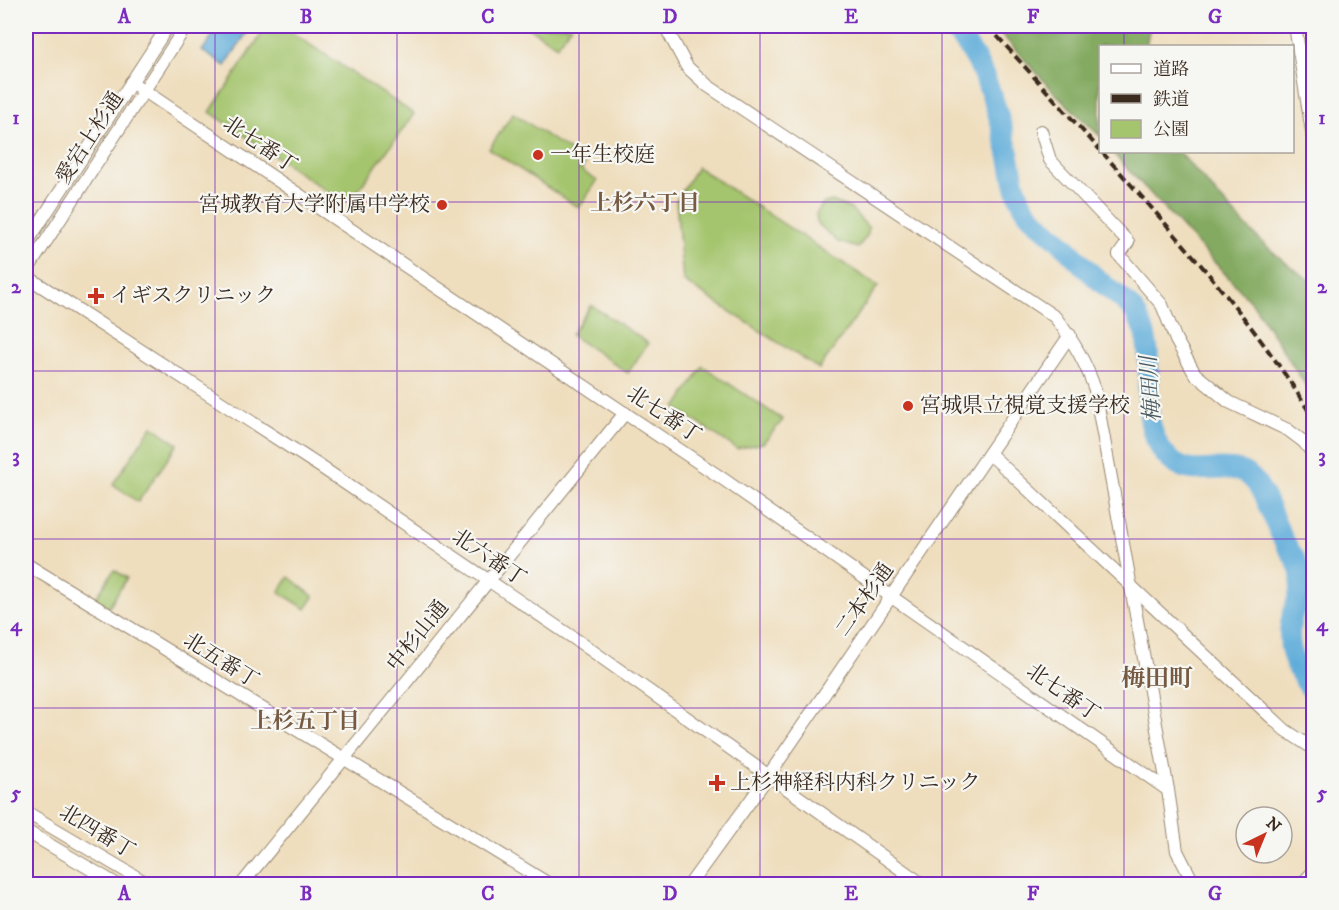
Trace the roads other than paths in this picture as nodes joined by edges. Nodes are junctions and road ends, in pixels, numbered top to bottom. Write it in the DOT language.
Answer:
graph roads {
  1 [pos="168,26"];
  2 [pos="186,26"];
  3 [pos="665,26"];
  4 [pos="1295,26"];
  5 [pos="131,82"];
  6 [pos="144,91"];
  7 [pos="1041,131"];
  8 [pos="1314,144"];
  9 [pos="26,244"];
  10 [pos="26,274"];
  11 [pos="1070,335"];
  12 [pos="625,413"];
  13 [pos="990,453"];
  14 [pos="1314,455"];
  15 [pos="26,564"];
  16 [pos="488,581"];
  17 [pos="1131,584"];
  18 [pos="892,596"];
  19 [pos="1314,749"];
  20 [pos="344,759"];
  21 [pos="769,775"];
  22 [pos="1168,790"];
  23 [pos="26,812"];
  24 [pos="26,831"];
  25 [pos="1314,871"];
  26 [pos="116,885"];
  27 [pos="148,885"];
  28 [pos="243,885"];
  29 [pos="549,885"];
  30 [pos="690,885"];
  31 [pos="922,885"];
  32 [pos="1194,885"];
  33 [pos="1302,885"];
  1 -- 5 [label="street, 愛宕上杉通"];
  2 -- 6 [label="street, 愛宕上杉通"];
  3 -- 11 [label="street"];
  4 -- 8 [label="street"];
  5 -- 6 [label="street, 北七番丁"];
  5 -- 9 [label="street, 愛宕上杉通"];
  6 -- 10 [label="street, 愛宕上杉通"];
  6 -- 12 [label="street, 北七番丁"];
  7 -- 14 [label="street"];
  10 -- 16 [label="street, 北六番丁"];
  11 -- 13 [label="street, 二本杉通"];
  11 -- 17 [label="street"];
  12 -- 16 [label="street, 中杉山通"];
  12 -- 18 [label="street, 北七番丁"];
  13 -- 17 [label="street"];
  13 -- 18 [label="street, 二本杉通"];
  15 -- 20 [label="street, 北五番丁"];
  16 -- 20 [label="street, 中杉山通"];
  16 -- 21 [label="street, 北六番丁"];
  17 -- 19 [label="street"];
  17 -- 22 [label="street"];
  18 -- 21 [label="street, 二本杉通"];
  18 -- 22 [label="street, 北七番丁"];
  20 -- 28 [label="street, 中杉山通"];
  20 -- 29 [label="street, 北五番丁"];
  21 -- 30 [label="street, 二本杉通"];
  21 -- 31 [label="street, 北六番丁"];
  22 -- 32 [label="street"];
  23 -- 27 [label="street, 北四番丁"];
  24 -- 26 [label="street, 北四番丁"];
  25 -- 33 [label="street"];
}
